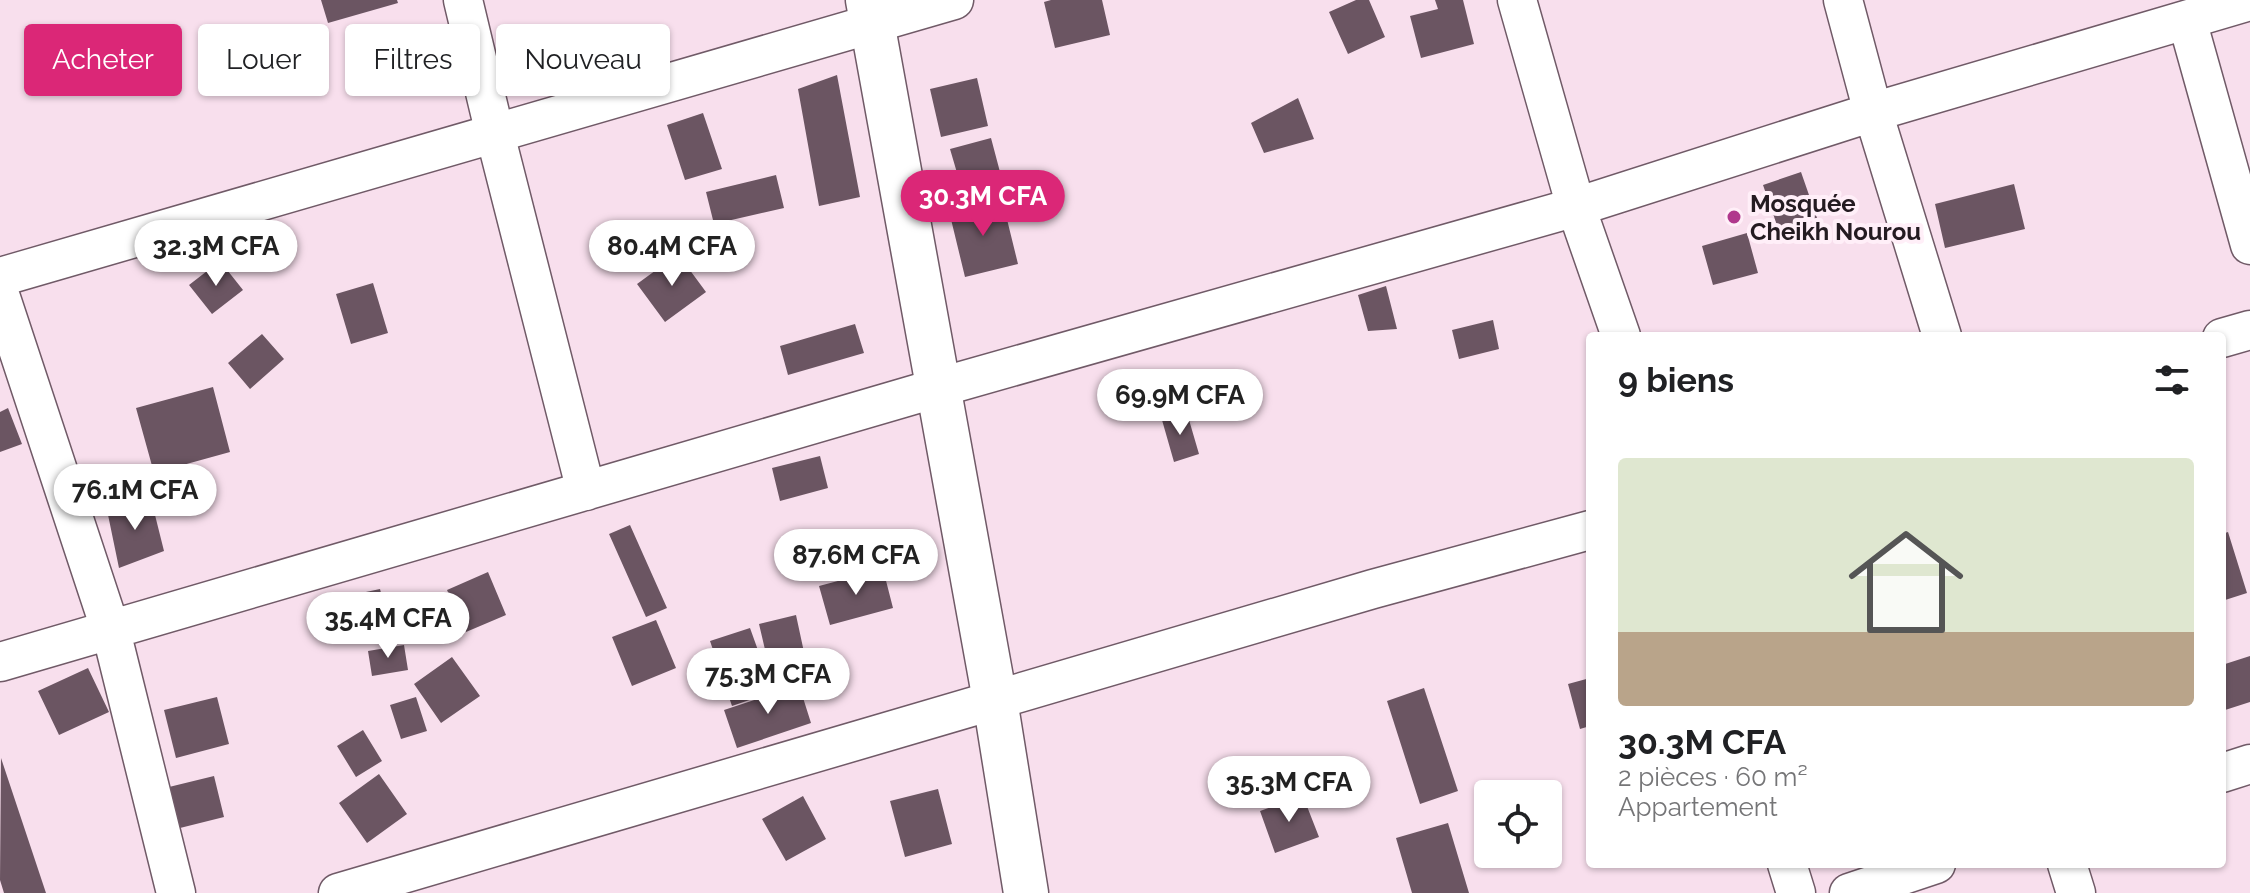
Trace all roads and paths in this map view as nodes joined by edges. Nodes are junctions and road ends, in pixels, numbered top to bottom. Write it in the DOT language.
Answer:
graph roads {
  1 [pos="463,0"];
  2 [pos="954,0"];
  3 [pos="1517,0"];
  4 [pos="1843,0"];
  5 [pos="2250,1"];
  6 [pos="870,12"];
  7 [pos="2187,20"];
  8 [pos="1873,112"];
  9 [pos="495,134"];
  10 [pos="1576,207"];
  11 [pos="2250,245"];
  12 [pos="0,277"];
  13 [pos="0,295"];
  14 [pos="2250,330"];
  15 [pos="1620,332"];
  16 [pos="1941,332"];
  17 [pos="2226,337"];
  18 [pos="937,388"];
  19 [pos="586,491"];
  20 [pos="1586,531"];
  21 [pos="111,631"];
  22 [pos="0,662"];
  23 [pos="995,700"];
  24 [pos="2250,764"];
  25 [pos="2226,772"];
  26 [pos="1788,868"];
  27 [pos="1924,868"];
  28 [pos="2068,868"];
  29 [pos="176,893"];
  30 [pos="338,893"];
  31 [pos="1026,893"];
  32 [pos="1796,893"];
  33 [pos="1849,893"];
  34 [pos="2076,893"];
  1 -- 9 [label="street"];
  2 -- 6 [label="street"];
  3 -- 10 [label="street"];
  4 -- 8 [label="street"];
  5 -- 7 [label="street"];
  6 -- 9 [label="street"];
  6 -- 18 [label="street"];
  7 -- 8 [label="street"];
  7 -- 11 [label="street"];
  8 -- 10 [label="street"];
  8 -- 16 [label="street"];
  9 -- 12 [label="street"];
  9 -- 19 [label="street"];
  10 -- 15 [label="street"];
  10 -- 18 [label="street"];
  13 -- 21 [label="street"];
  14 -- 17 [label="street"];
  18 -- 19 [label="street"];
  18 -- 23 [label="street"];
  19 -- 21 [label="street"];
  20 -- 23 [label="street"];
  21 -- 22 [label="street"];
  21 -- 29 [label="street"];
  23 -- 30 [label="street"];
  23 -- 31 [label="street"];
  24 -- 25 [label="street"];
  26 -- 32 [label="street"];
  27 -- 33 [label="street"];
  28 -- 34 [label="street"];
}
